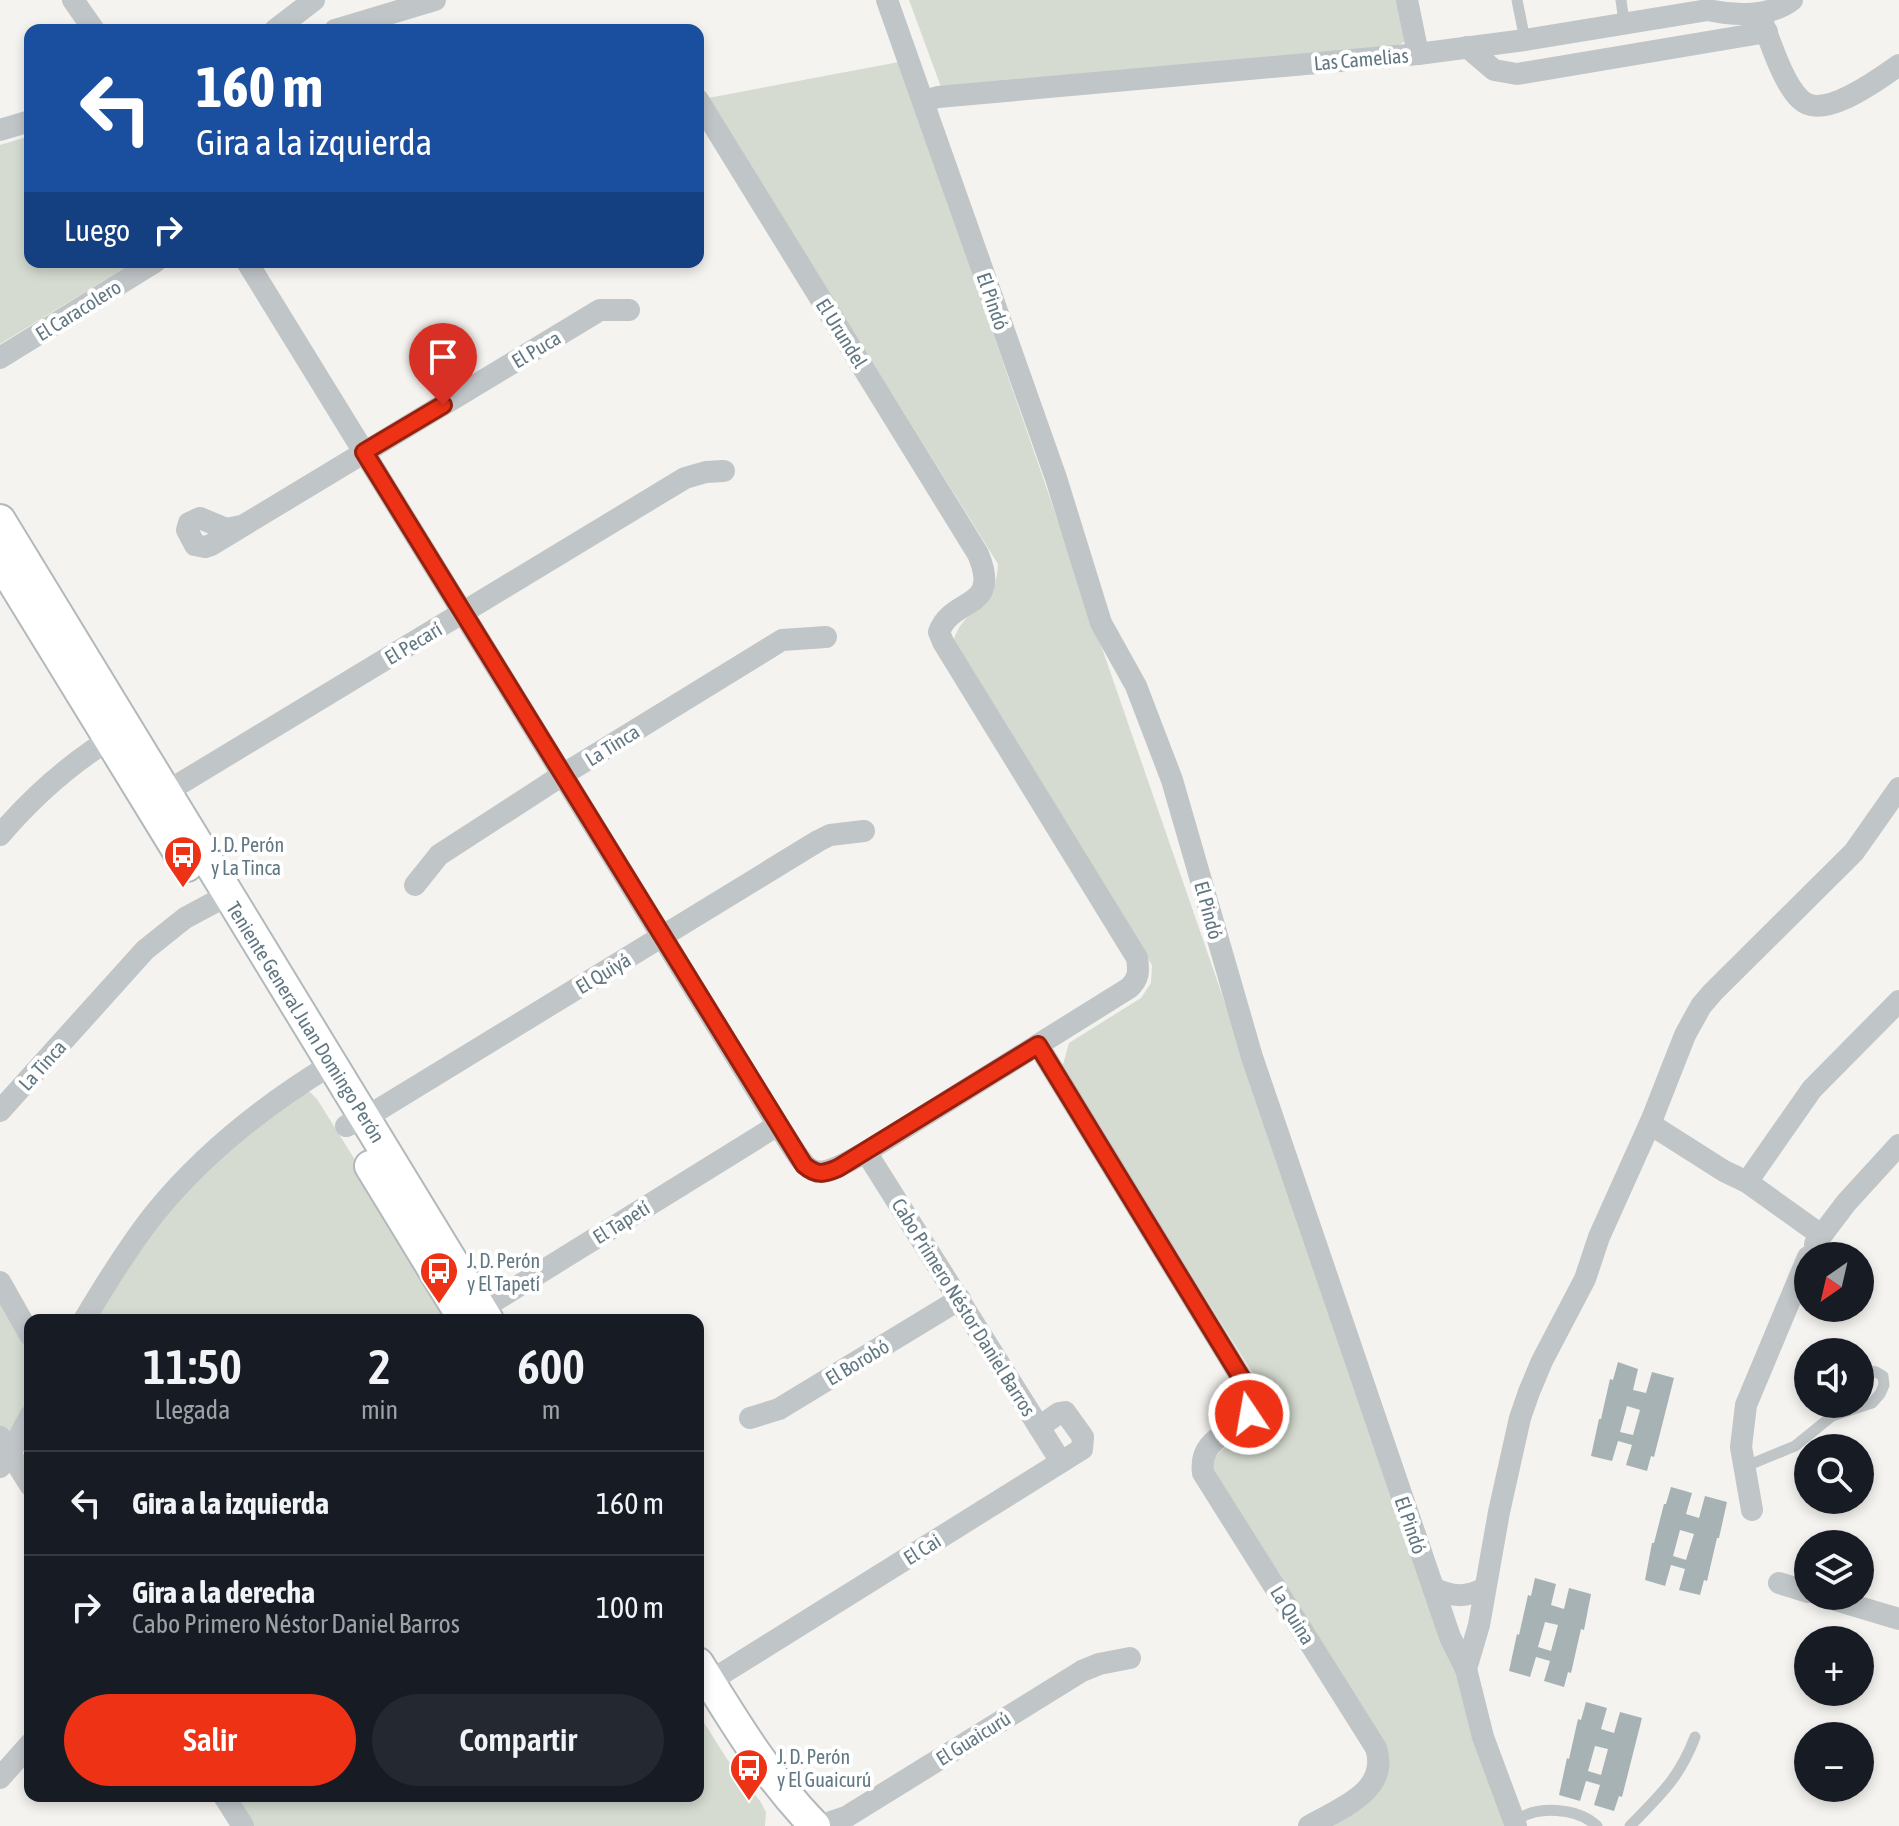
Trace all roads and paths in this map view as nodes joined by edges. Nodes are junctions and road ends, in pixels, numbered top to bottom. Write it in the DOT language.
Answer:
graph roads {
  1 [pos="314,0"];
  2 [pos="435,0"];
  3 [pos="887,0"];
  4 [pos="1407,0"];
  5 [pos="1517,0"];
  6 [pos="1792,0"];
  7 [pos="1709,5"];
  8 [pos="1622,11"];
  9 [pos="1762,22"];
  10 [pos="283,24"];
  11 [pos="355,24"];
  12 [pos="1525,40"];
  13 [pos="1467,47"];
  14 [pos="1418,54"];
  15 [pos="1899,65"];
  16 [pos="925,101"];
  17 [pos="704,110"];
  18 [pos="24,123"];
  19 [pos="0,130"];
  20 [pos="145,268"];
  21 [pos="251,268"];
  22 [pos="629,310"];
  23 [pos="0,358"];
  24 [pos="364,452"];
  25 [pos="724,471"];
  26 [pos="241,526"];
  27 [pos="2,540"];
  28 [pos="464,612"];
  29 [pos="826,637"];
  30 [pos="118,734"];
  31 [pos="564,774"];
  32 [pos="1899,788"];
  33 [pos="158,798"];
  34 [pos="864,831"];
  35 [pos="0,835"];
  36 [pos="415,885"];
  37 [pos="219,899"];
  38 [pos="664,936"];
  39 [pos="1899,1001"];
  40 [pos="1038,1045"];
  41 [pos="323,1070"];
  42 [pos="0,1111"];
  43 [pos="356,1122"];
  44 [pos="1650,1124"];
  45 [pos="778,1125"];
  46 [pos="1899,1145"];
  47 [pos="866,1152"];
  48 [pos="1747,1182"];
  49 [pos="1821,1235"];
  50 [pos="1817,1242"];
  51 [pos="0,1282"];
  52 [pos="1794,1290"];
  53 [pos="960,1299"];
  54 [pos="88,1314"];
  55 [pos="477,1314"];
  56 [pos="481,1314"];
  57 [pos="24,1324"];
  58 [pos="1874,1372"];
  59 [pos="1874,1401"];
  60 [pos="750,1418"];
  61 [pos="1830,1418"];
  62 [pos="24,1424"];
  63 [pos="1039,1427"];
  64 [pos="3,1453"];
  65 [pos="1061,1462"];
  66 [pos="1744,1467"];
  67 [pos="24,1478"];
  68 [pos="1752,1510"];
  69 [pos="1779,1583"];
  70 [pos="1433,1588"];
  71 [pos="1485,1588"];
  72 [pos="1794,1588"];
  73 [pos="1869,1610"];
  74 [pos="1899,1619"];
  75 [pos="1130,1658"];
  76 [pos="1466,1669"];
  77 [pos="704,1682"];
  78 [pos="704,1688"];
  79 [pos="1695,1737"];
  80 [pos="24,1751"];
  81 [pos="0,1778"];
  82 [pos="228,1802"];
  83 [pos="1515,1824"];
  84 [pos="243,1826"];
  85 [pos="816,1826"];
  86 [pos="1309,1826"];
  87 [pos="1597,1826"];
  88 [pos="1630,1826"];
  1 -- 10 [label="street"];
  2 -- 11 [label="street"];
  3 -- 16 [label="street, El Pindó"];
  4 -- 14 [label="street"];
  5 -- 12 [label="lane"];
  6 -- 9 [label="street, Las Camelias"];
  7 -- 8 [label="street, Las Camelias"];
  7 -- 9 [label="street, Las Camelias"];
  8 -- 12 [label="street, Las Camelias"];
  9 -- 13 [label="street"];
  9 -- 15 [label="street"];
  12 -- 13 [label="street, Las Camelias"];
  13 -- 14 [label="street, Las Camelias"];
  14 -- 16 [label="street, Las Camelias"];
  16 -- 70 [label="street, El Pindó"];
  17 -- 40 [label="street, El Urundel"];
  18 -- 19 [label="street"];
  20 -- 23 [label="street, El Caracolero"];
  21 -- 24 [label="street"];
  22 -- 24 [label="street, El Puca"];
  24 -- 26 [label="street, El Puca"];
  24 -- 28 [label="street"];
  25 -- 28 [label="street, El Pecarí"];
  27 -- 30 [label="main road, Teniente General Juan Domingo Perón"];
  28 -- 31 [label="street"];
  28 -- 33 [label="street, El Pecarí"];
  29 -- 31 [label="street, La Tinca"];
  30 -- 33 [label="main road, Teniente General Juan Domingo Perón"];
  30 -- 35 [label="street"];
  31 -- 36 [label="street, La Tinca"];
  31 -- 38 [label="street"];
  32 -- 44 [label="street"];
  33 -- 37 [label="main road, Teniente General Juan Domingo Perón"];
  34 -- 38 [label="street, El Quiyá"];
  37 -- 41 [label="main road, Teniente General Juan Domingo Perón"];
  37 -- 42 [label="street, La Tinca"];
  38 -- 43 [label="street, El Quiyá"];
  38 -- 45 [label="street"];
  39 -- 48 [label="street"];
  40 -- 47 [label="street"];
  40 -- 86 [label="street, La Quina"];
  41 -- 43 [label="main road, Teniente General Juan Domingo Perón"];
  41 -- 54 [label="street"];
  43 -- 55 [label="main road, Teniente General Juan Domingo Perón"];
  44 -- 48 [label="street"];
  44 -- 71 [label="street"];
  45 -- 47 [label="street"];
  45 -- 56 [label="street, El Tapetí"];
  46 -- 49 [label="street"];
  47 -- 53 [label="street, Cabo Primero Néstor Daniel Barros"];
  48 -- 49 [label="street"];
  49 -- 50 [label="street"];
  51 -- 57 [label="street"];
  52 -- 66 [label="street"];
  53 -- 60 [label="street, El Borobó"];
  53 -- 63 [label="street, Cabo Primero Néstor Daniel Barros"];
  58 -- 59 [label="lane"];
  61 -- 66 [label="lane"];
  62 -- 64 [label="street"];
  63 -- 65 [label="street, Cabo Primero Néstor Daniel Barros"];
  63 -- 65 [label="street, El Cai"];
  64 -- 67 [label="street"];
  65 -- 77 [label="street, El Cai"];
  66 -- 68 [label="street"];
  69 -- 72 [label="street"];
  70 -- 71 [label="street"];
  70 -- 76 [label="street, El Pindó"];
  71 -- 76 [label="street"];
  73 -- 74 [label="street"];
  75 -- 85 [label="street, El Guaicurú"];
  76 -- 83 [label="street, El Pindó"];
  78 -- 85 [label="main road"];
  79 -- 88 [label="lane"];
  80 -- 81 [label="street"];
  82 -- 84 [label="street"];
  83 -- 87 [label="lane"];
}
